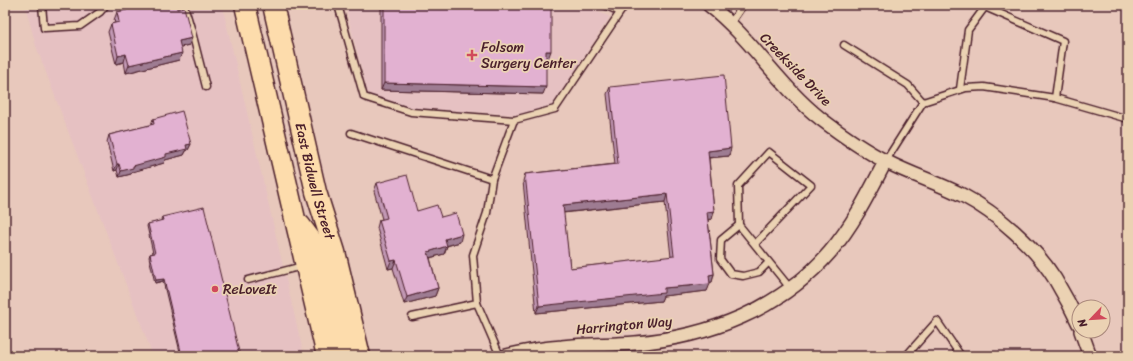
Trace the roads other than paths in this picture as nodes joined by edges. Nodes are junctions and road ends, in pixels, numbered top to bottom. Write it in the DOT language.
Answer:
graph roads {
  1 [pos="42,5"];
  2 [pos="106,5"];
  3 [pos="184,5"];
  4 [pos="245,5"];
  5 [pos="273,5"];
  6 [pos="338,5"];
  7 [pos="604,5"];
  8 [pos="625,5"];
  9 [pos="709,5"];
  10 [pos="743,5"];
  11 [pos="620,12"];
  12 [pos="730,24"];
  13 [pos="844,45"];
  14 [pos="206,87"];
  15 [pos="960,89"];
  16 [pos="1054,98"];
  17 [pos="923,102"];
  18 [pos="1128,119"];
  19 [pos="514,120"];
  20 [pos="350,133"];
  21 [pos="885,162"];
  22 [pos="492,179"];
  23 [pos="739,225"];
  24 [pos="755,244"];
  25 [pos="769,262"];
  26 [pos="314,263"];
  27 [pos="248,280"];
  28 [pos="790,288"];
  29 [pos="477,303"];
  30 [pos="1071,307"];
  31 [pos="412,317"];
  32 [pos="1084,339"];
  33 [pos="327,356"];
  34 [pos="345,356"];
  35 [pos="360,356"];
  36 [pos="500,356"];
  37 [pos="506,356"];
  38 [pos="906,356"];
  39 [pos="961,356"];
  40 [pos="1090,356"];
  1 -- 2 [label="lane"];
  3 -- 14 [label="lane"];
  4 -- 26 [label="main road, East Bidwell Street"];
  5 -- 35 [label="main road, East Bidwell Street"];
  6 -- 19 [label="lane"];
  7 -- 11 [label="lane"];
  8 -- 11 [label="lane"];
  9 -- 12 [label="street, Creekside Drive"];
  10 -- 12 [label="lane"];
  11 -- 19 [label="lane"];
  12 -- 21 [label="street, Creekside Drive"];
  13 -- 17 [label="lane"];
  15 -- 16 [label="lane"];
  15 -- 16 [label="lane"];
  15 -- 17 [label="lane"];
  16 -- 18 [label="lane"];
  17 -- 21 [label="lane"];
  19 -- 22 [label="lane"];
  20 -- 22 [label="lane"];
  21 -- 28 [label="street, Harrington Way"];
  21 -- 30 [label="street, Creekside Drive"];
  22 -- 29 [label="lane"];
  23 -- 24 [label="lane"];
  23 -- 24 [label="lane"];
  23 -- 25 [label="lane"];
  24 -- 25 [label="lane"];
  25 -- 28 [label="lane"];
  26 -- 27 [label="lane"];
  26 -- 33 [label="main road"];
  26 -- 34 [label="main road"];
  28 -- 37 [label="street, Harrington Way"];
  29 -- 31 [label="lane"];
  29 -- 36 [label="lane"];
  32 -- 40 [label="street"];
  38 -- 39 [label="lane"];
}
